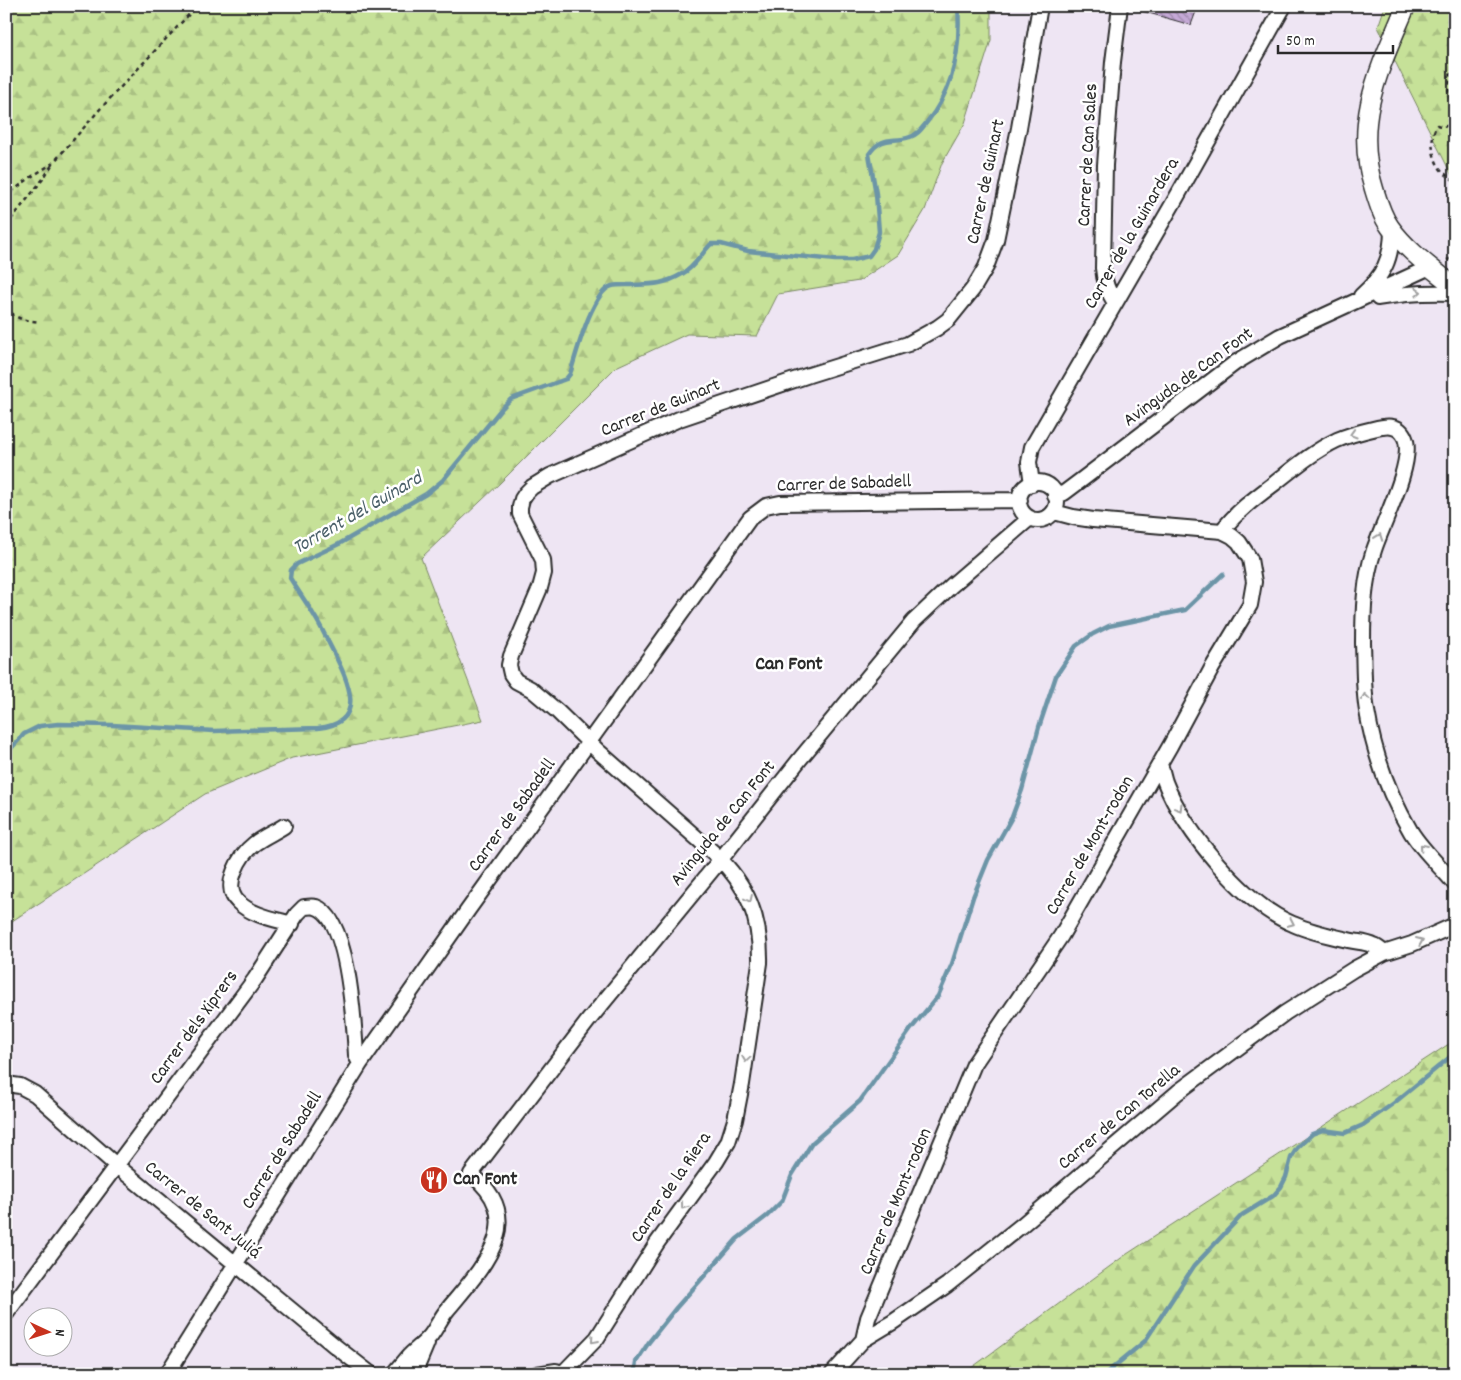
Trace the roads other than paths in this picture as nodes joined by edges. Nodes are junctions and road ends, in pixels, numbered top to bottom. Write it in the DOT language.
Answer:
graph roads {
  1 [pos="1040,6"];
  2 [pos="1120,6"];
  3 [pos="1284,6"];
  4 [pos="1406,6"];
  5 [pos="1392,229"];
  6 [pos="1430,267"];
  7 [pos="1455,287"];
  8 [pos="1455,294"];
  9 [pos="1115,303"];
  10 [pos="1353,303"];
  11 [pos="1032,484"];
  12 [pos="1055,496"];
  13 [pos="1020,500"];
  14 [pos="1054,512"];
  15 [pos="1030,518"];
  16 [pos="1222,532"];
  17 [pos="590,742"];
  18 [pos="1160,764"];
  19 [pos="284,826"];
  20 [pos="721,859"];
  21 [pos="1455,884"];
  22 [pos="292,924"];
  23 [pos="1455,925"];
  24 [pos="1384,952"];
  25 [pos="360,1064"];
  26 [pos="6,1084"];
  27 [pos="117,1166"];
  28 [pos="236,1264"];
  29 [pos="6,1314"];
  30 [pos="430,1335"];
  31 [pos="863,1340"];
  32 [pos="167,1374"];
  33 [pos="371,1374"];
  34 [pos="394,1374"];
  35 [pos="414,1374"];
  36 [pos="538,1374"];
  37 [pos="563,1374"];
  38 [pos="832,1374"];
  1 -- 17 [label="street, Carrer de Guinart"];
  2 -- 9 [label="street, Carrer de Can Sales"];
  3 -- 9 [label="street, Carrer de la Guinardera"];
  4 -- 5 [label="street"];
  5 -- 6 [label="street"];
  5 -- 10 [label="street, Avinguda de Can Font"];
  6 -- 7 [label="street"];
  6 -- 10 [label="street, Avinguda de Can Font"];
  10 -- 8 [label="street, Avinguda de Can Font, one-way"];
  9 -- 11 [label="street, Carrer de la Guinardera"];
  10 -- 12 [label="street, Avinguda de Can Font"];
  11 -- 12 [label="street"];
  11 -- 13 [label="street"];
  12 -- 14 [label="street"];
  13 -- 15 [label="street"];
  13 -- 17 [label="street, Carrer de Sabadell"];
  14 -- 15 [label="street"];
  14 -- 16 [label="street"];
  15 -- 20 [label="street, Avinguda de Can Font"];
  16 -- 18 [label="street, Carrer de Mont-rodon"];
  21 -- 16 [label="street, one-way"];
  17 -- 20 [label="street, Carrer de Guinart"];
  17 -- 25 [label="street, Carrer de Sabadell"];
  18 -- 24 [label="street, one-way"];
  18 -- 31 [label="street, Carrer de Mont-rodon"];
  19 -- 22 [label="street"];
  20 -- 30 [label="street, Avinguda de Can Font"];
  20 -- 37 [label="street, Carrer de la Riera, one-way"];
  22 -- 25 [label="street, Carrer dels Xiprers"];
  22 -- 27 [label="street, Carrer dels Xiprers"];
  24 -- 23 [label="street, Carrer de Can Torella, one-way"];
  24 -- 31 [label="street, Carrer de Can Torella"];
  25 -- 28 [label="street, Carrer de Sabadell"];
  26 -- 27 [label="street, Carrer de Sant Juliá"];
  27 -- 28 [label="street, Carrer de Sant Juliá"];
  27 -- 29 [label="street, Carrer dels Xiprers"];
  28 -- 32 [label="street, Carrer de Sabadell"];
  28 -- 33 [label="street, Carrer de Sant Juliá"];
  30 -- 34 [label="street"];
  30 -- 35 [label="street"];
  31 -- 38 [label="street, Carrer de Can Torella"];
  36 -- 37 [label="street"];
}
